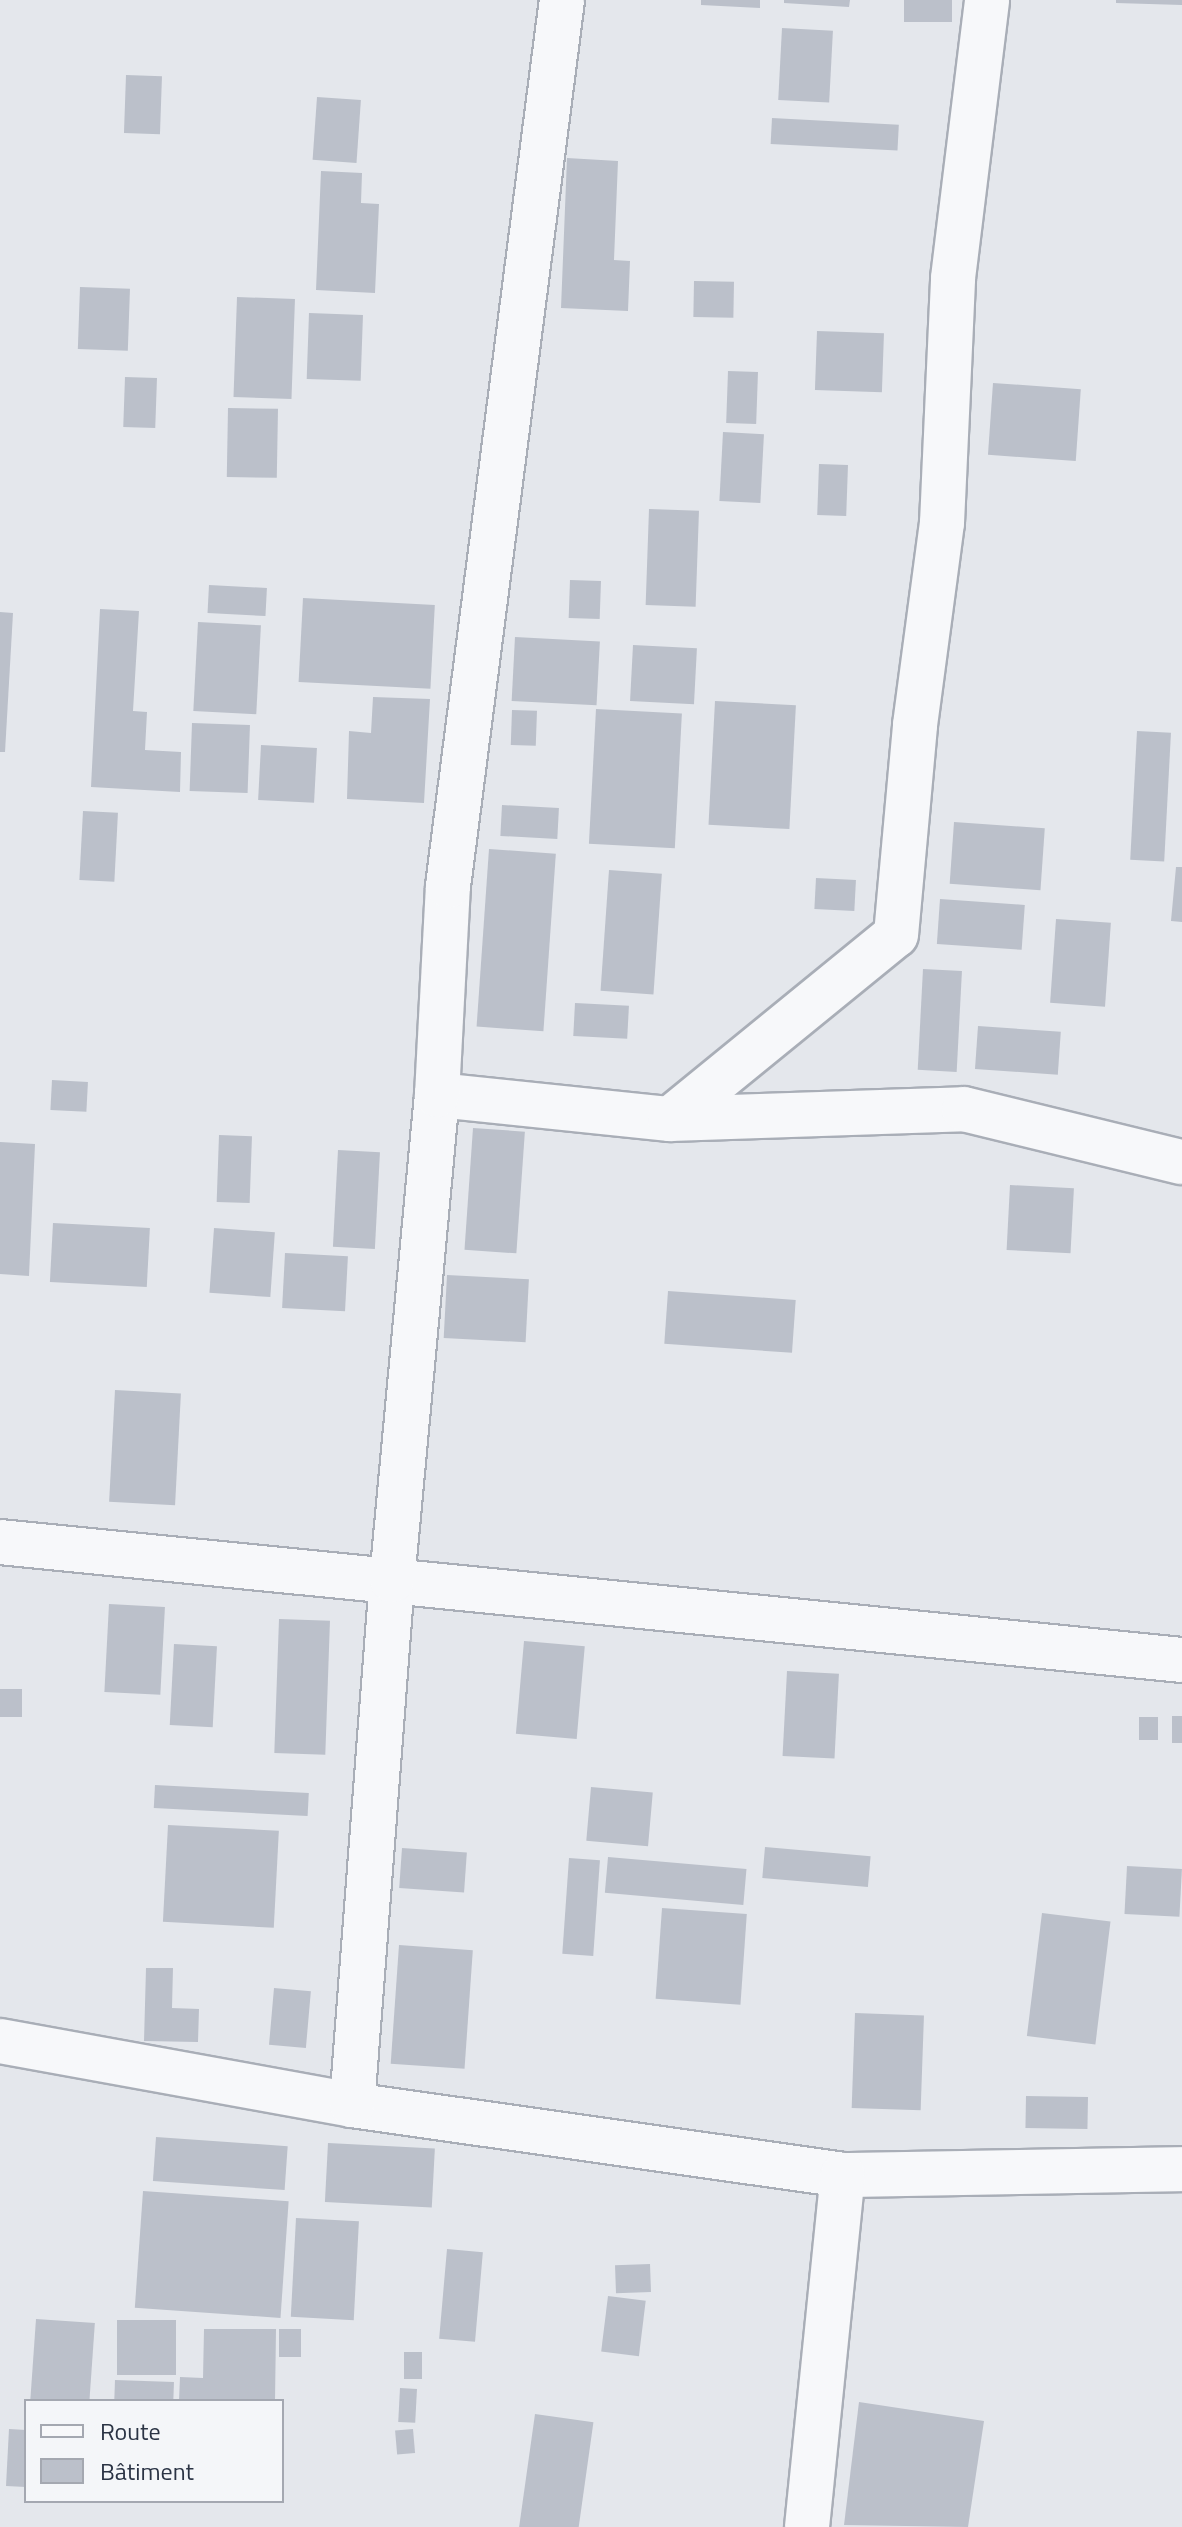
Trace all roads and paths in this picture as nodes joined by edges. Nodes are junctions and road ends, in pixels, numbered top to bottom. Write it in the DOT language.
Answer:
graph roads {
  1 [pos="562,0"];
  2 [pos="987,0"];
  3 [pos="437,1095"];
  4 [pos="670,1119"];
  5 [pos="1182,1162"];
  6 [pos="0,1542"];
  7 [pos="392,1580"];
  8 [pos="1182,1660"];
  9 [pos="0,2041"];
  10 [pos="352,2105"];
  11 [pos="1182,2169"];
  12 [pos="843,2175"];
  13 [pos="807,2527"];
  1 -- 3 [label="street"];
  2 -- 4 [label="street"];
  3 -- 4 [label="street"];
  3 -- 7 [label="street"];
  4 -- 5 [label="street"];
  6 -- 7 [label="street"];
  7 -- 8 [label="street"];
  7 -- 10 [label="street"];
  9 -- 10 [label="street"];
  10 -- 12 [label="street"];
  11 -- 12 [label="street"];
  12 -- 13 [label="street"];
}
